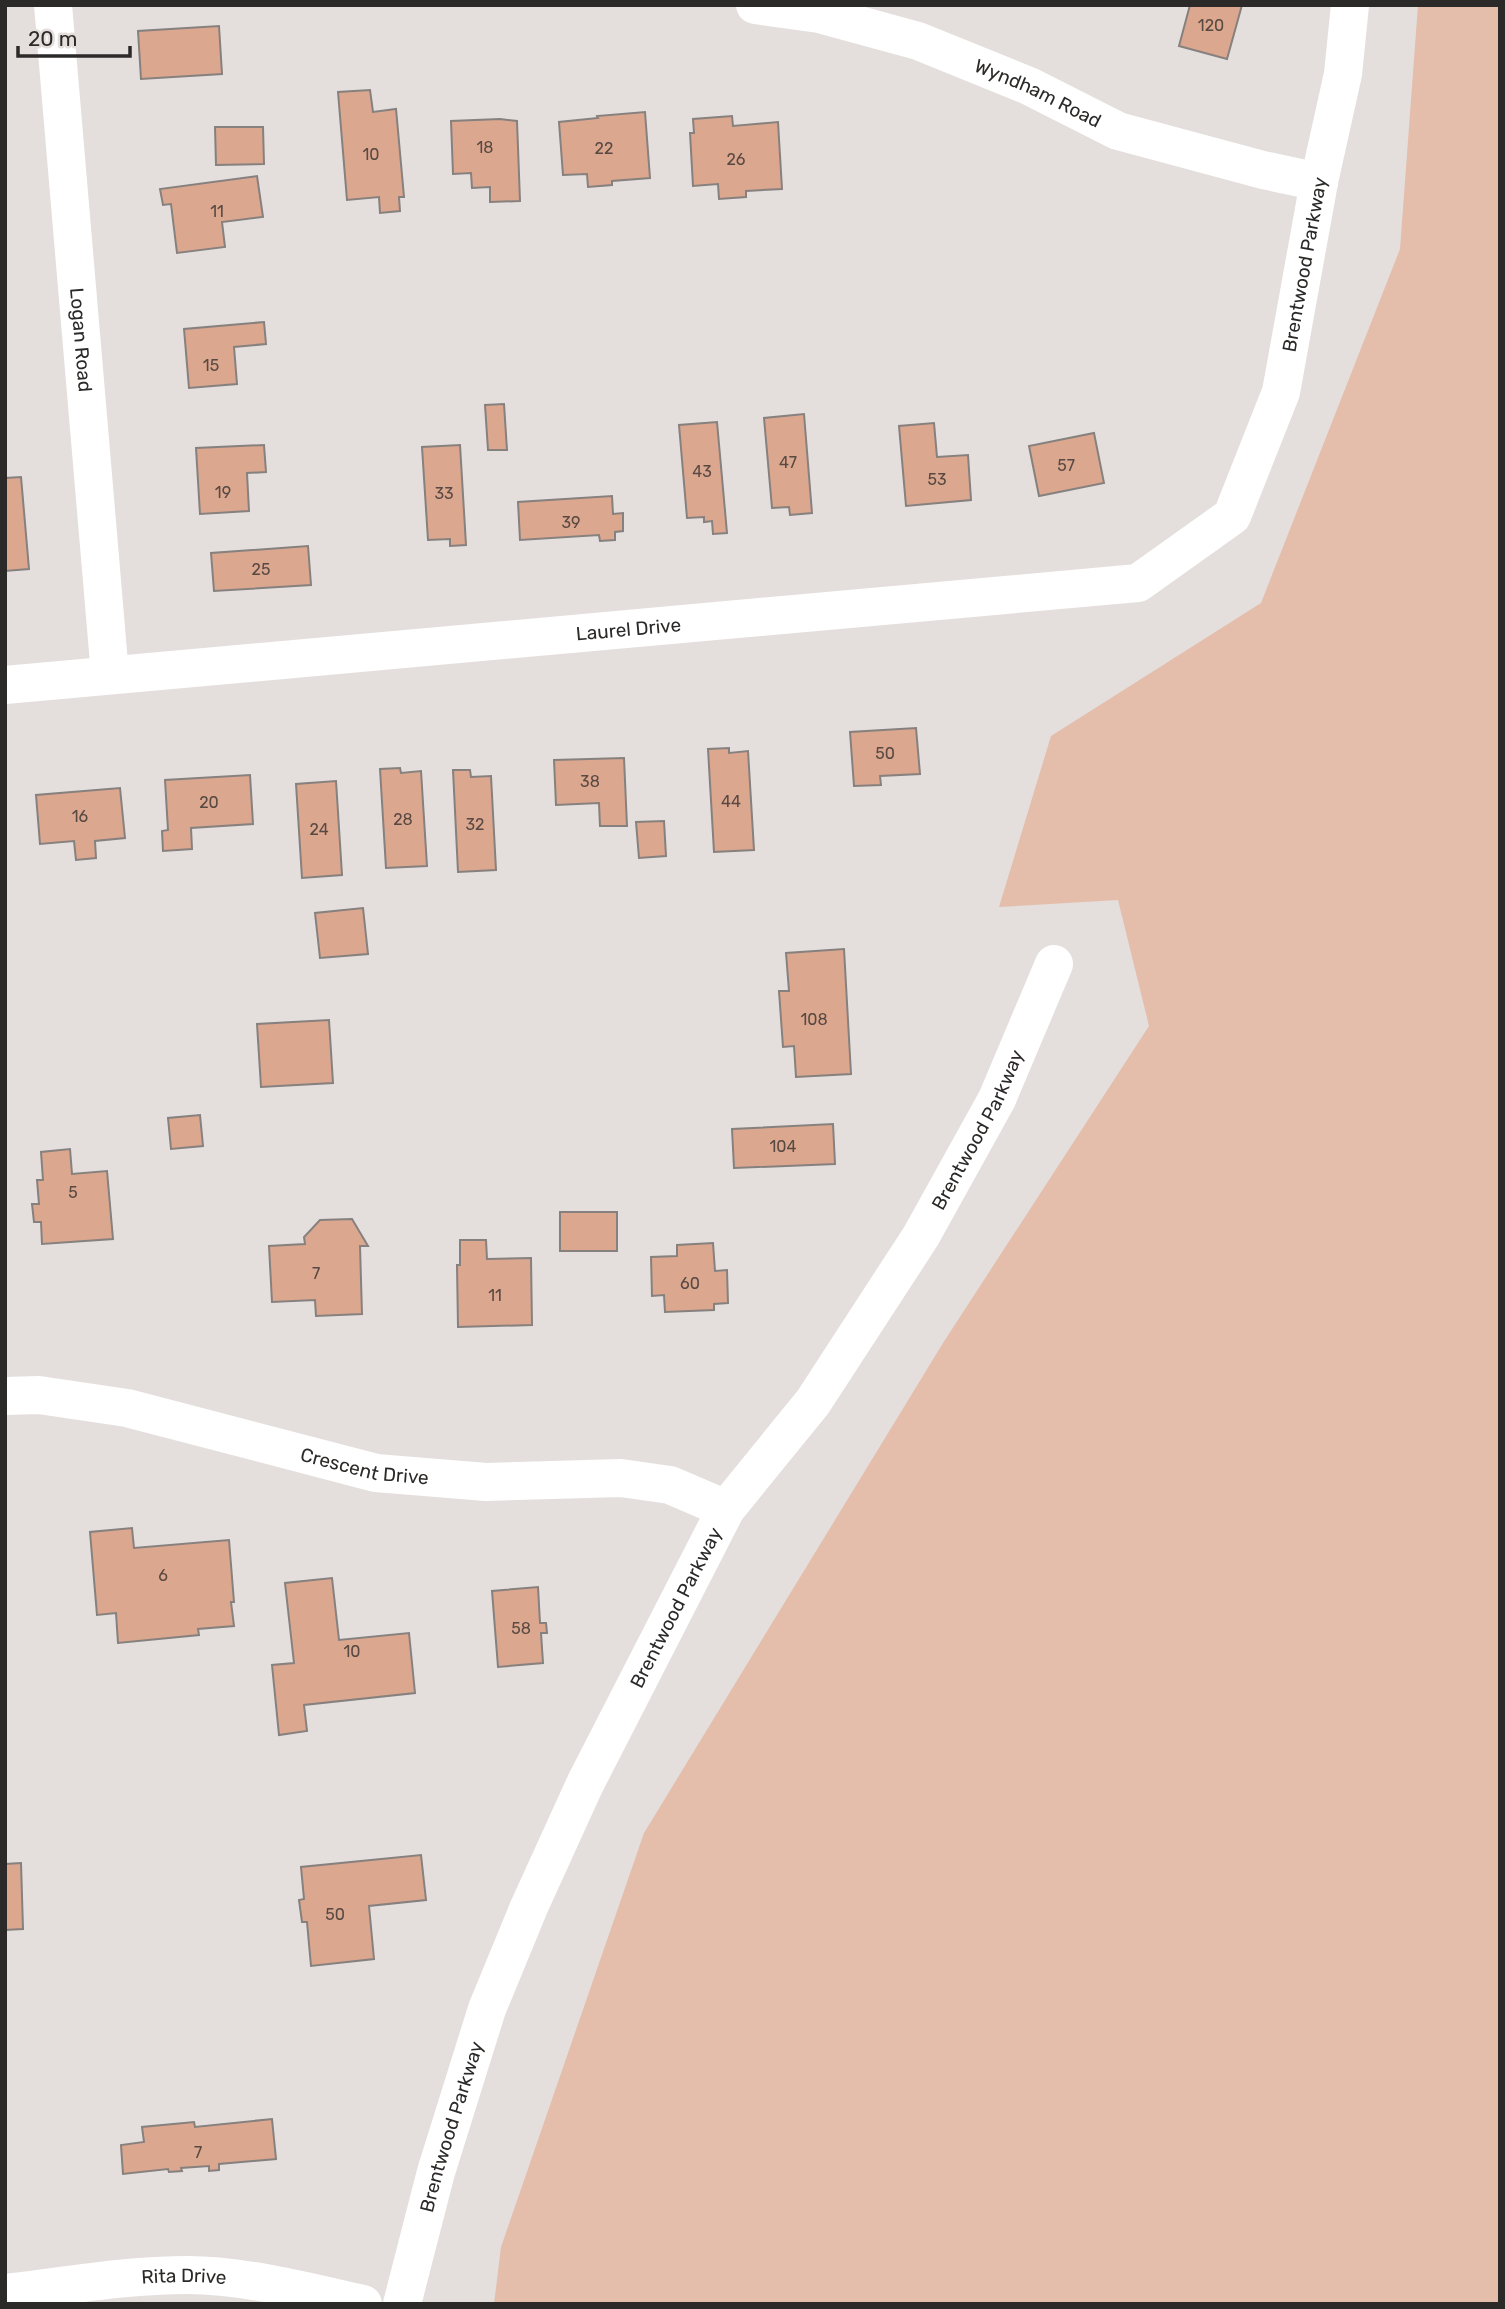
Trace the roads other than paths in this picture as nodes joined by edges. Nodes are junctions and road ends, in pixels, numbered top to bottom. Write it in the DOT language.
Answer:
graph roads {
  1 [pos="53,5"];
  2 [pos="755,5"];
  3 [pos="1350,5"];
  4 [pos="1320,182"];
  5 [pos="1232,516"];
  6 [pos="110,675"];
  7 [pos="5,685"];
  8 [pos="1054,964"];
  9 [pos="5,1396"];
  10 [pos="726,1509"];
  11 [pos="5,2293"];
  12 [pos="363,2304"];
  13 [pos="401,2304"];
  1 -- 6 [label="street, Logan Road"];
  2 -- 4 [label="street, Wyndham Road"];
  3 -- 4 [label="street, Brentwood Parkway"];
  4 -- 5 [label="street, Brentwood Parkway"];
  5 -- 6 [label="street, Laurel Drive"];
  6 -- 7 [label="street, Laurel Drive"];
  8 -- 10 [label="street, Brentwood Parkway"];
  9 -- 10 [label="street, Crescent Drive"];
  10 -- 13 [label="street, Brentwood Parkway"];
  11 -- 12 [label="street, Rita Drive"];
}
